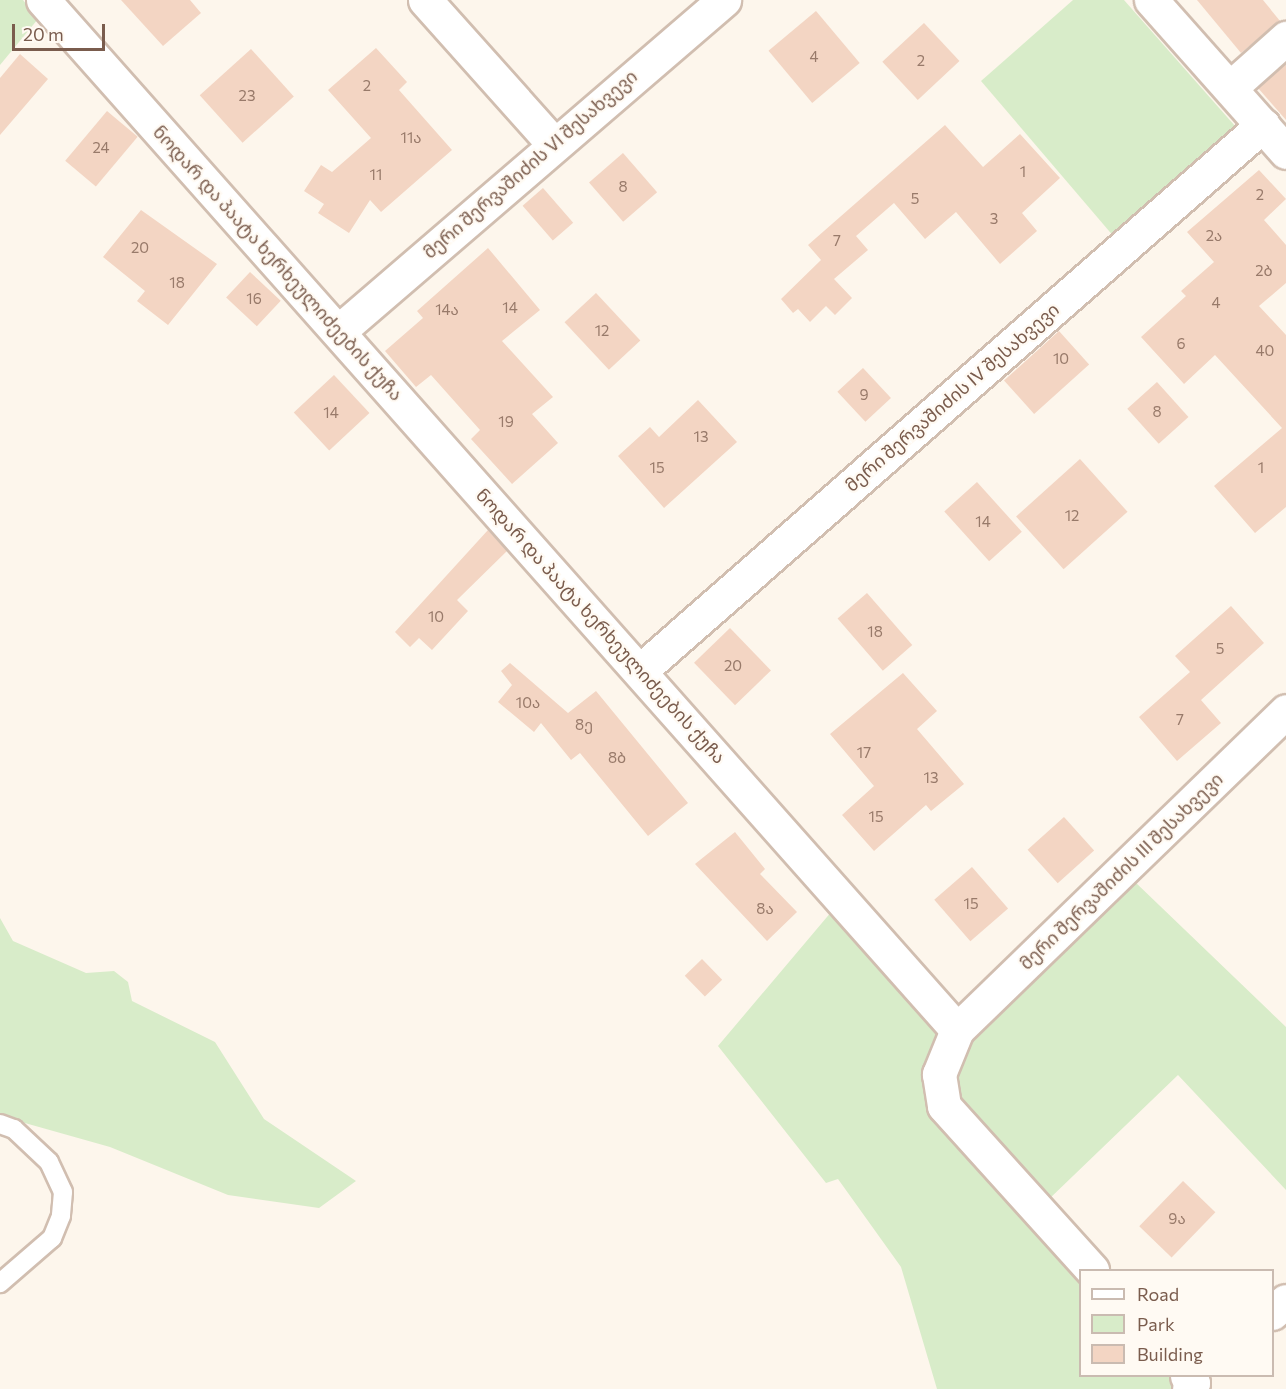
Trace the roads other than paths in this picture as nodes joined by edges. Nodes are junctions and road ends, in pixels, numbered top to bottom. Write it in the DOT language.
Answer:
graph roads {
  1 [pos="43,0"];
  2 [pos="425,0"];
  3 [pos="724,0"];
  4 [pos="1151,0"];
  5 [pos="1286,39"];
  6 [pos="1231,87"];
  7 [pos="1263,125"];
  8 [pos="553,143"];
  9 [pos="1286,152"];
  10 [pos="339,331"];
  11 [pos="641,670"];
  12 [pos="1286,711"];
  13 [pos="957,1030"];
  14 [pos="0,1124"];
  15 [pos="1091,1269"];
  16 [pos="0,1283"];
  17 [pos="1286,1301"];
  18 [pos="1274,1310"];
  1 -- 10 [label="street, ნოდარ და პაატა ხერხეულიძეების ქუჩა"];
  2 -- 8 [label="street"];
  3 -- 8 [label="street, მერი შერვაშიძის VI შესახვევი"];
  4 -- 6 [label="street"];
  5 -- 6 [label="street"];
  6 -- 7 [label="street"];
  7 -- 9 [label="street"];
  7 -- 11 [label="street, მერი შერვაშიძის IV შესახვევი"];
  8 -- 10 [label="street, მერი შერვაშიძის VI შესახვევი"];
  10 -- 11 [label="street, ნოდარ და პაატა ხერხეულიძეების ქუჩა"];
  11 -- 13 [label="street, ნოდარ და პაატა ხერხეულიძეების ქუჩა"];
  12 -- 13 [label="street, მერი შერვაშიძის III შესახვევი"];
  13 -- 15 [label="street"];
  14 -- 16 [label="lane"];
  17 -- 18 [label="street"];
}
